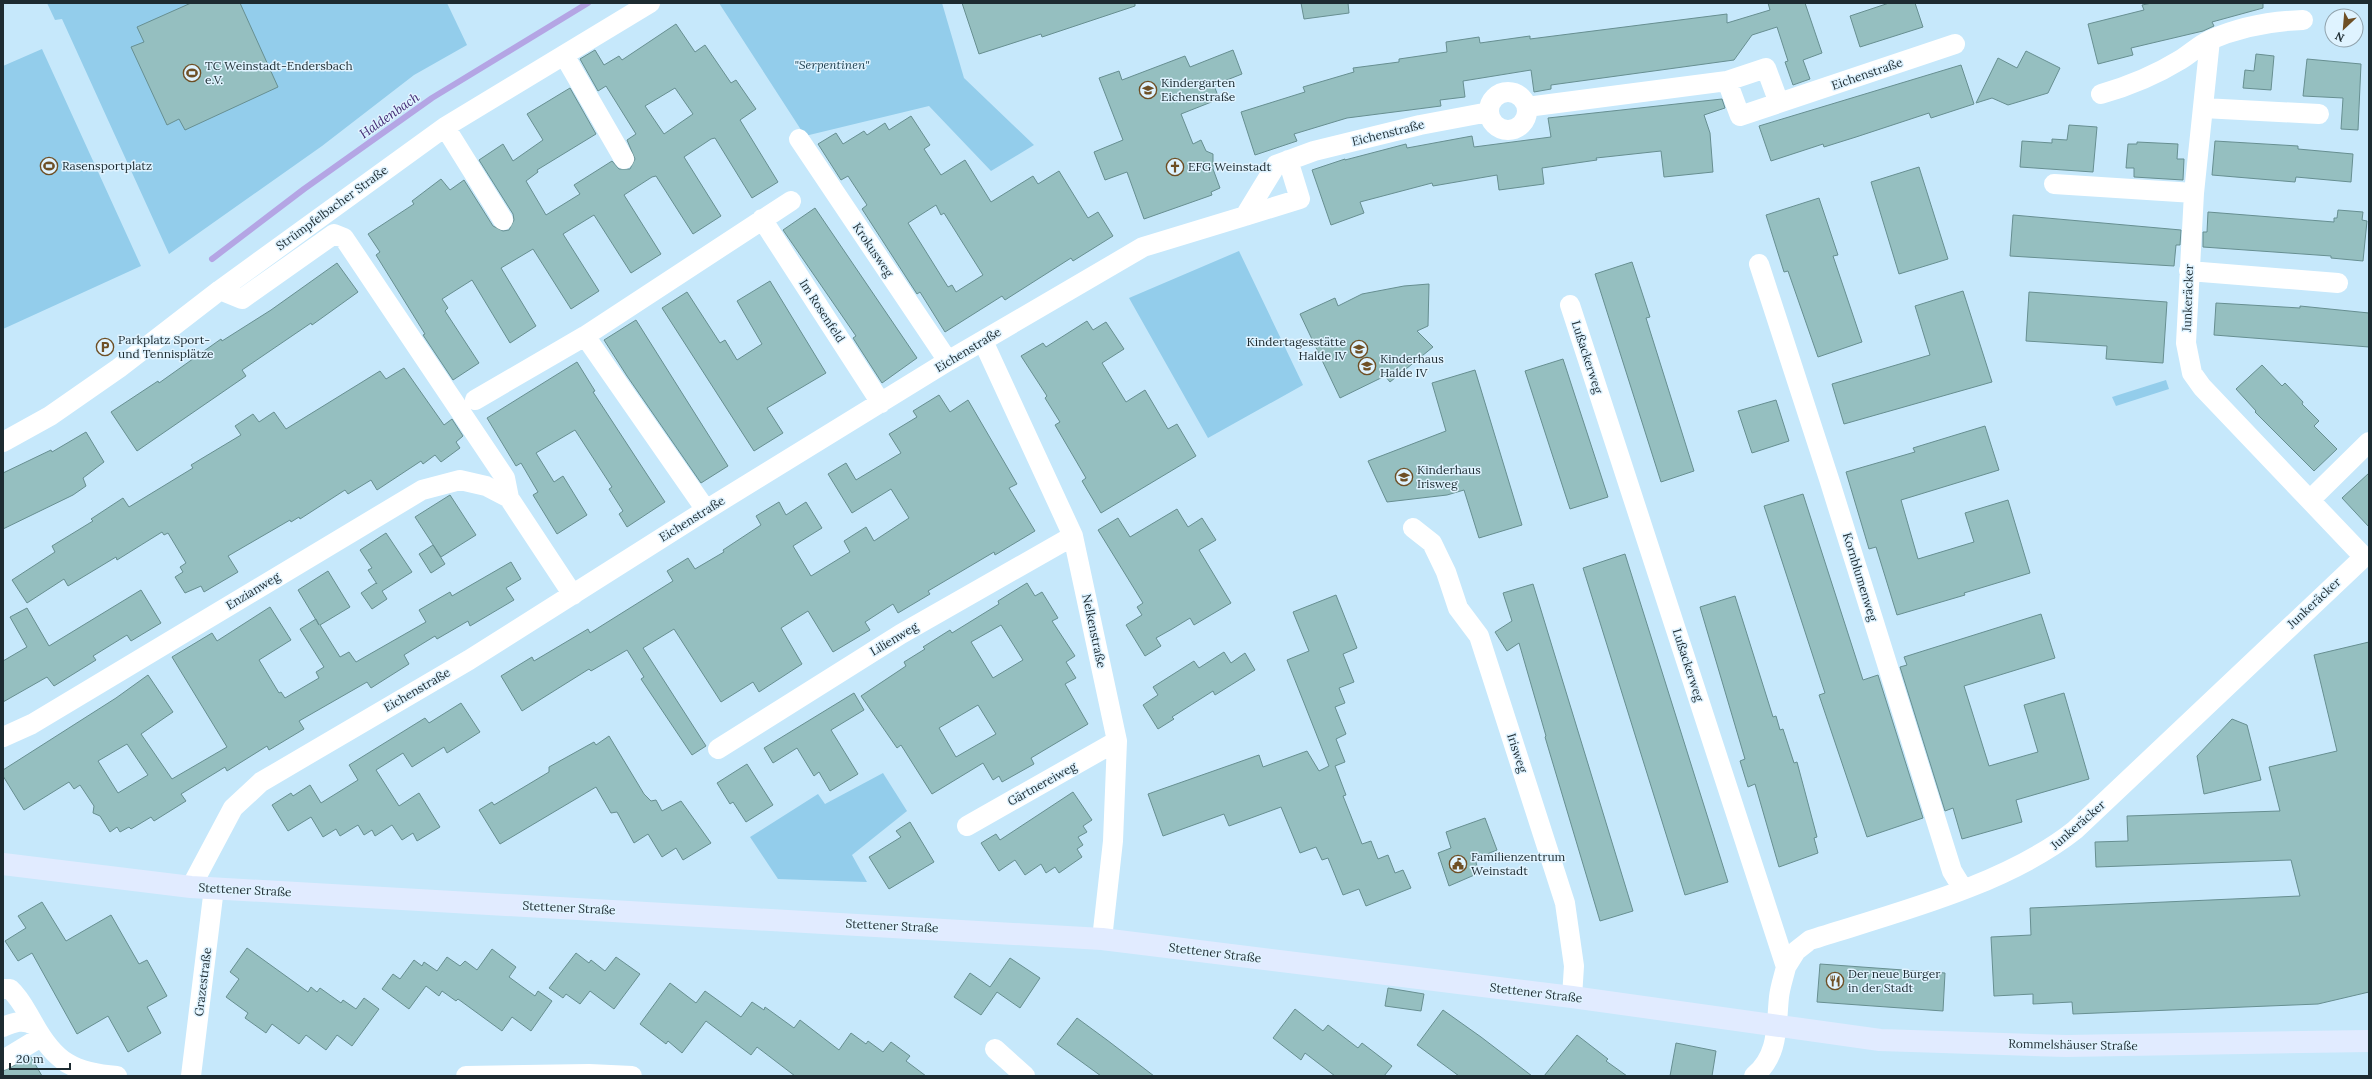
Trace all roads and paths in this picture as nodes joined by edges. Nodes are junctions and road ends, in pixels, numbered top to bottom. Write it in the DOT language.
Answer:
graph roads {
  1 [pos="650,3"];
  2 [pos="2303,20"];
  3 [pos="2210,40"];
  4 [pos="1954,44"];
  5 [pos="564,55"];
  6 [pos="1727,81"];
  7 [pos="2101,94"];
  8 [pos="1779,103"];
  9 [pos="1527,107"];
  10 [pos="2203,108"];
  11 [pos="1489,112"];
  12 [pos="2318,114"];
  13 [pos="445,127"];
  14 [pos="799,139"];
  15 [pos="624,159"];
  16 [pos="1288,160"];
  17 [pos="2054,184"];
  18 [pos="2194,193"];
  19 [pos="791,201"];
  20 [pos="1245,216"];
  21 [pos="762,219"];
  22 [pos="503,220"];
  23 [pos="1759,264"];
  24 [pos="2189,271"];
  25 [pos="2338,283"];
  26 [pos="220,290"];
  27 [pos="1570,305"];
  28 [pos="407,330"];
  29 [pos="585,336"];
  30 [pos="983,341"];
  31 [pos="948,361"];
  32 [pos="475,400"];
  33 [pos="882,404"];
  34 [pos="3,442"];
  35 [pos="2369,442"];
  36 [pos="509,498"];
  37 [pos="2311,499"];
  38 [pos="706,510"];
  39 [pos="1413,528"];
  40 [pos="1073,536"];
  41 [pos="573,595"];
  42 [pos="3,737"];
  43 [pos="1118,742"];
  44 [pos="718,749"];
  45 [pos="967,826"];
  46 [pos="3,864"];
  47 [pos="191,887"];
  48 [pos="214,888"];
  49 [pos="1962,889"];
  50 [pos="1102,939"];
  51 [pos="1786,967"];
  52 [pos="3,989"];
  53 [pos="1572,997"];
  54 [pos="3,1026"];
  55 [pos="1778,1027"];
  56 [pos="38,1031"];
  57 [pos="2369,1041"];
  58 [pos="995,1049"];
  59 [pos="4,1058"];
  60 [pos="117,1076"];
  61 [pos="191,1076"];
  62 [pos="466,1076"];
  63 [pos="632,1076"];
  64 [pos="1025,1076"];
  65 [pos="1754,1076"];
  1 -- 5 [label="street, Strümpfelbacher Straße"];
  2 -- 3 [label="street"];
  3 -- 7 [label="street"];
  3 -- 10 [label="street, Junkeräcker"];
  4 -- 8 [label="street, Eichenstraße"];
  5 -- 13 [label="street, Strümpfelbacher Straße"];
  5 -- 15 [label="street"];
  6 -- 8 [label="street"];
  6 -- 8 [label="street, Eichenstraße"];
  6 -- 9 [label="street"];
  9 -- 11 [label="street"];
  9 -- 11 [label="street"];
  10 -- 12 [label="street"];
  10 -- 18 [label="street, Junkeräcker"];
  11 -- 16 [label="street, Eichenstraße"];
  13 -- 22 [label="street"];
  13 -- 26 [label="street, Strümpfelbacher Straße"];
  14 -- 31 [label="street, Krokusweg"];
  16 -- 20 [label="street, Eichenstraße"];
  16 -- 20 [label="street, Eichenstraße"];
  17 -- 18 [label="street"];
  18 -- 24 [label="street, Junkeräcker"];
  19 -- 21 [label="street"];
  20 -- 30 [label="street, Eichenstraße"];
  21 -- 29 [label="street"];
  21 -- 33 [label="street, Im Rosenfeld"];
  23 -- 49 [label="street, Kornblumenweg"];
  24 -- 25 [label="street"];
  24 -- 37 [label="street, Junkeräcker"];
  26 -- 28 [label="street, Strümpfelbacher Straße"];
  26 -- 34 [label="street, Strümpfelbacher Straße"];
  27 -- 51 [label="street, Lußackerweg"];
  28 -- 36 [label="street, Enzianweg"];
  29 -- 32 [label="street"];
  29 -- 38 [label="street"];
  30 -- 31 [label="street, Eichenstraße"];
  30 -- 40 [label="street, Nelkenstraße"];
  31 -- 33 [label="street, Eichenstraße"];
  33 -- 38 [label="street, Eichenstraße"];
  35 -- 37 [label="street"];
  36 -- 41 [label="street, Enzianweg"];
  36 -- 42 [label="street, Enzianweg"];
  37 -- 49 [label="street, Junkeräcker"];
  38 -- 41 [label="street, Eichenstraße"];
  39 -- 53 [label="street, Irisweg"];
  40 -- 43 [label="street, Nelkenstraße"];
  40 -- 44 [label="street, Lilienweg"];
  41 -- 47 [label="street, Eichenstraße"];
  43 -- 45 [label="street, Gärtnereiweg"];
  43 -- 50 [label="street, Nelkenstraße"];
  46 -- 47 [label="street, Stettener Straße"];
  47 -- 48 [label="street, Stettener Straße"];
  48 -- 50 [label="street, Stettener Straße"];
  48 -- 61 [label="street, Grazestraße"];
  49 -- 51 [label="street, Junkeräcker"];
  50 -- 53 [label="street, Stettener Straße"];
  51 -- 55 [label="street"];
  52 -- 56 [label="street"];
  53 -- 55 [label="street, Stettener Straße"];
  54 -- 56 [label="street"];
  55 -- 57 [label="street, Rommelshäuser Straße"];
  55 -- 65 [label="street"];
  56 -- 59 [label="street"];
  56 -- 60 [label="street"];
  58 -- 64 [label="street"];
  62 -- 63 [label="street"];
}
